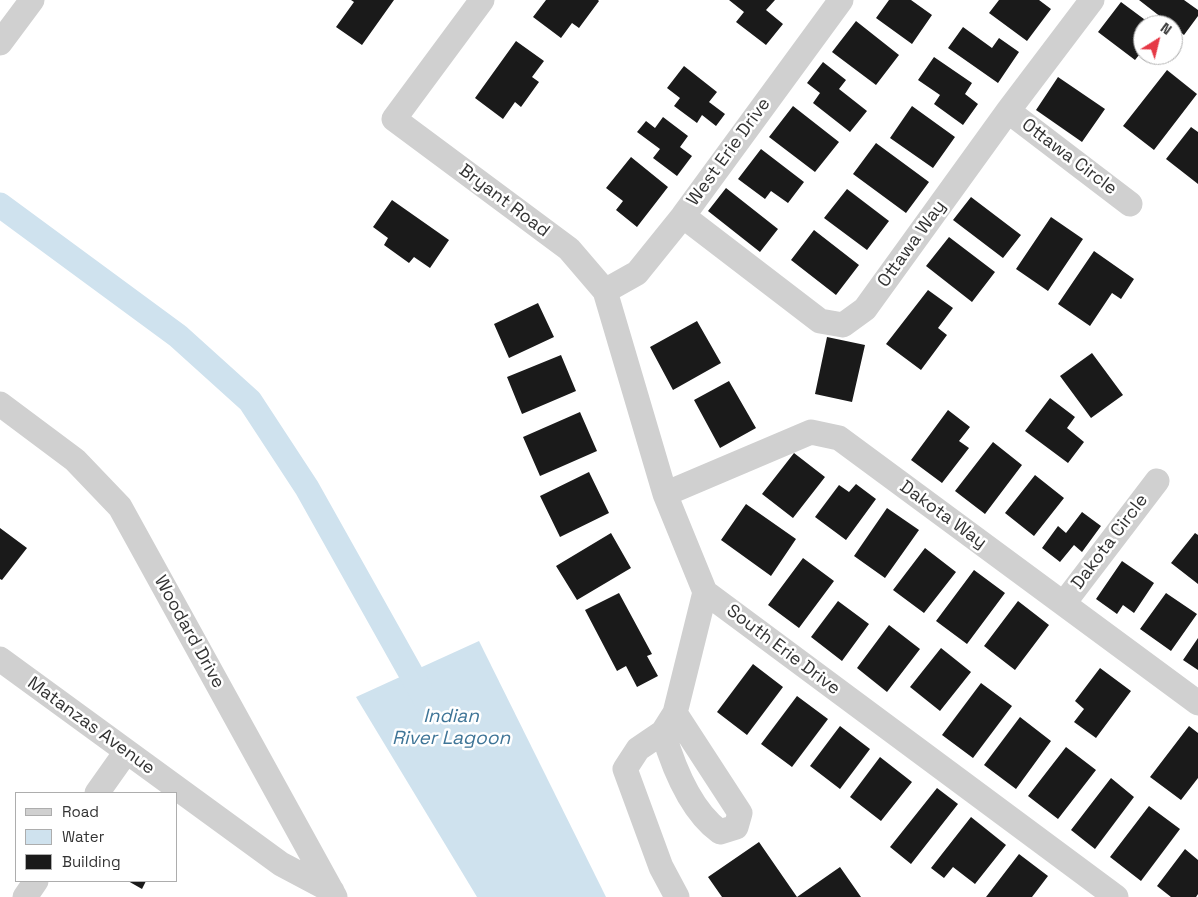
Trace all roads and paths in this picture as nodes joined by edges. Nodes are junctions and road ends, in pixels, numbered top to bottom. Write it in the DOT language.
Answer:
graph roads {
  1 [pos="32,0"];
  2 [pos="482,0"];
  3 [pos="841,0"];
  4 [pos="1092,0"];
  5 [pos="0,43"];
  6 [pos="1008,111"];
  7 [pos="1130,204"];
  8 [pos="683,216"];
  9 [pos="605,291"];
  10 [pos="0,404"];
  11 [pos="1157,481"];
  12 [pos="665,494"];
  13 [pos="705,592"];
  14 [pos="1064,603"];
  15 [pos="0,659"];
  16 [pos="1198,703"];
  17 [pos="126,752"];
  18 [pos="99,792"];
  19 [pos="35,882"];
  20 [pos="334,894"];
  21 [pos="25,897"];
  22 [pos="677,897"];
  23 [pos="1116,897"];
  1 -- 5 [label="street"];
  2 -- 9 [label="street, Bryant Road"];
  3 -- 8 [label="street, West Erie Drive"];
  4 -- 6 [label="street, Ottawa Way"];
  6 -- 7 [label="street, Ottawa Circle"];
  6 -- 8 [label="street, Ottawa Way"];
  8 -- 9 [label="street, West Erie Drive"];
  9 -- 12 [label="street"];
  10 -- 20 [label="street, Woodard Drive"];
  11 -- 14 [label="street, Dakota Circle"];
  12 -- 13 [label="street"];
  12 -- 14 [label="street, Dakota Way"];
  13 -- 22 [label="street"];
  13 -- 23 [label="street, South Erie Drive"];
  14 -- 16 [label="street, Dakota Way"];
  15 -- 17 [label="street, Matanzas Avenue"];
  17 -- 18 [label="street"];
  17 -- 20 [label="street, Matanzas Avenue"];
  19 -- 21 [label="street"];
}
